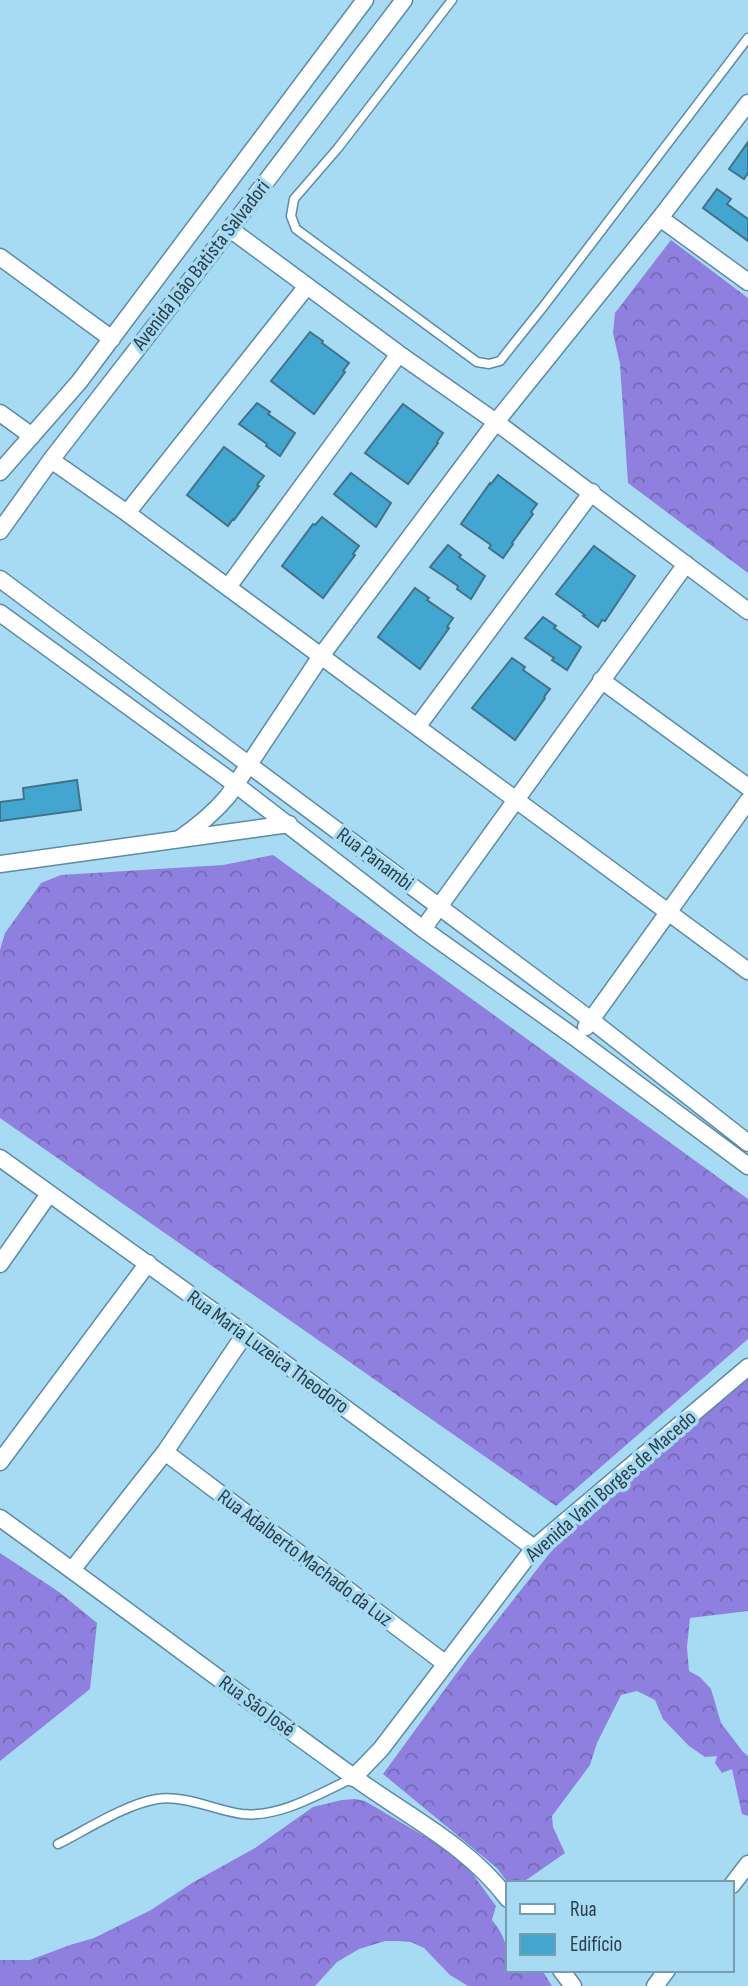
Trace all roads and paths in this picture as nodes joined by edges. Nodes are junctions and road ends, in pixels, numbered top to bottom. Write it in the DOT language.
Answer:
graph roads {
  1 [pos="365,0"];
  2 [pos="404,0"];
  3 [pos="450,1"];
  4 [pos="748,38"];
  5 [pos="745,114"];
  6 [pos="660,218"];
  7 [pos="230,229"];
  8 [pos="0,257"];
  9 [pos="748,282"];
  10 [pos="307,286"];
  11 [pos="112,339"];
  12 [pos="399,354"];
  13 [pos="0,413"];
  14 [pos="496,422"];
  15 [pos="32,436"];
  16 [pos="51,460"];
  17 [pos="0,471"];
  18 [pos="592,492"];
  19 [pos="127,513"];
  20 [pos="3,519"];
  21 [pos="686,564"];
  22 [pos="0,579"];
  23 [pos="228,587"];
  24 [pos="748,611"];
  25 [pos="0,613"];
  26 [pos="321,656"];
  27 [pos="601,680"];
  28 [pos="416,727"];
  29 [pos="248,765"];
  30 [pos="235,784"];
  31 [pos="748,788"];
  32 [pos="515,800"];
  33 [pos="748,801"];
  34 [pos="289,824"];
  35 [pos="179,839"];
  36 [pos="1,866"];
  37 [pos="439,906"];
  38 [pos="670,913"];
  39 [pos="423,929"];
  40 [pos="748,971"];
  41 [pos="591,1020"];
  42 [pos="577,1039"];
  43 [pos="748,1143"];
  44 [pos="0,1158"];
  45 [pos="748,1166"];
  46 [pos="49,1194"];
  47 [pos="148,1263"];
  48 [pos="0,1264"];
  49 [pos="245,1334"];
  50 [pos="748,1367"];
  51 [pos="165,1452"];
  52 [pos="0,1462"];
  53 [pos="0,1518"];
  54 [pos="534,1548"];
  55 [pos="72,1570"];
  56 [pos="446,1664"];
  57 [pos="354,1777"];
  58 [pos="58,1844"];
  59 [pos="748,1864"];
  60 [pos="734,1882"];
  61 [pos="506,1897"];
  1 -- 11 [label="street, Avenida João Batista Salvadori"];
  2 -- 7 [label="street, Avenida João Batista Salvadori"];
  3 -- 4 [label="lane"];
  5 -- 6 [label="street"];
  6 -- 9 [label="street"];
  6 -- 14 [label="street"];
  7 -- 10 [label="street"];
  7 -- 16 [label="street, Avenida João Batista Salvadori"];
  8 -- 11 [label="street"];
  10 -- 12 [label="street"];
  10 -- 19 [label="street"];
  11 -- 15 [label="street, Avenida João Batista Salvadori"];
  12 -- 14 [label="street"];
  12 -- 23 [label="street"];
  13 -- 15 [label="street"];
  14 -- 18 [label="street"];
  14 -- 26 [label="street"];
  15 -- 17 [label="street, Avenida João Batista Salvadori"];
  16 -- 19 [label="street"];
  16 -- 20 [label="street, Avenida João Batista Salvadori"];
  18 -- 21 [label="street"];
  18 -- 28 [label="street"];
  19 -- 23 [label="street"];
  21 -- 24 [label="street"];
  21 -- 27 [label="street"];
  22 -- 29 [label="street, Rua Panambi"];
  23 -- 26 [label="street"];
  25 -- 30 [label="street, Rua Panambi"];
  26 -- 28 [label="street"];
  26 -- 29 [label="street"];
  27 -- 31 [label="street"];
  27 -- 32 [label="street"];
  28 -- 32 [label="street"];
  29 -- 30 [label="street"];
  29 -- 37 [label="street, Rua Panambi"];
  30 -- 34 [label="street, Rua Panambi"];
  30 -- 35 [label="street"];
  32 -- 37 [label="street"];
  32 -- 38 [label="street"];
  33 -- 38 [label="street"];
  34 -- 35 [label="street"];
  34 -- 39 [label="street, Rua Panambi"];
  35 -- 36 [label="street"];
  37 -- 39 [label="street"];
  37 -- 41 [label="street, Rua Panambi"];
  38 -- 40 [label="street"];
  38 -- 41 [label="street"];
  39 -- 42 [label="street, Rua Panambi"];
  41 -- 42 [label="street"];
  41 -- 43 [label="street, Rua Panambi"];
  42 -- 45 [label="street, Rua Panambi"];
  44 -- 46 [label="street, Rua Maria Luzeica Theodoro"];
  46 -- 47 [label="street, Rua Maria Luzeica Theodoro"];
  46 -- 48 [label="street"];
  47 -- 49 [label="street, Rua Maria Luzeica Theodoro"];
  47 -- 52 [label="street"];
  49 -- 51 [label="street"];
  49 -- 54 [label="street, Rua Maria Luzeica Theodoro"];
  50 -- 54 [label="street, Avenida Vani Borges de Macedo"];
  51 -- 55 [label="street"];
  51 -- 56 [label="street, Rua Adalberto Machado da Luz"];
  53 -- 55 [label="street, Rua São José"];
  54 -- 56 [label="street, Avenida Vani Borges de Macedo"];
  55 -- 57 [label="street, Rua São José"];
  56 -- 57 [label="street, Avenida Vani Borges de Macedo"];
  57 -- 58 [label="lane"];
  57 -- 61 [label="street, Rua São José"];
  59 -- 60 [label="street"];
}
